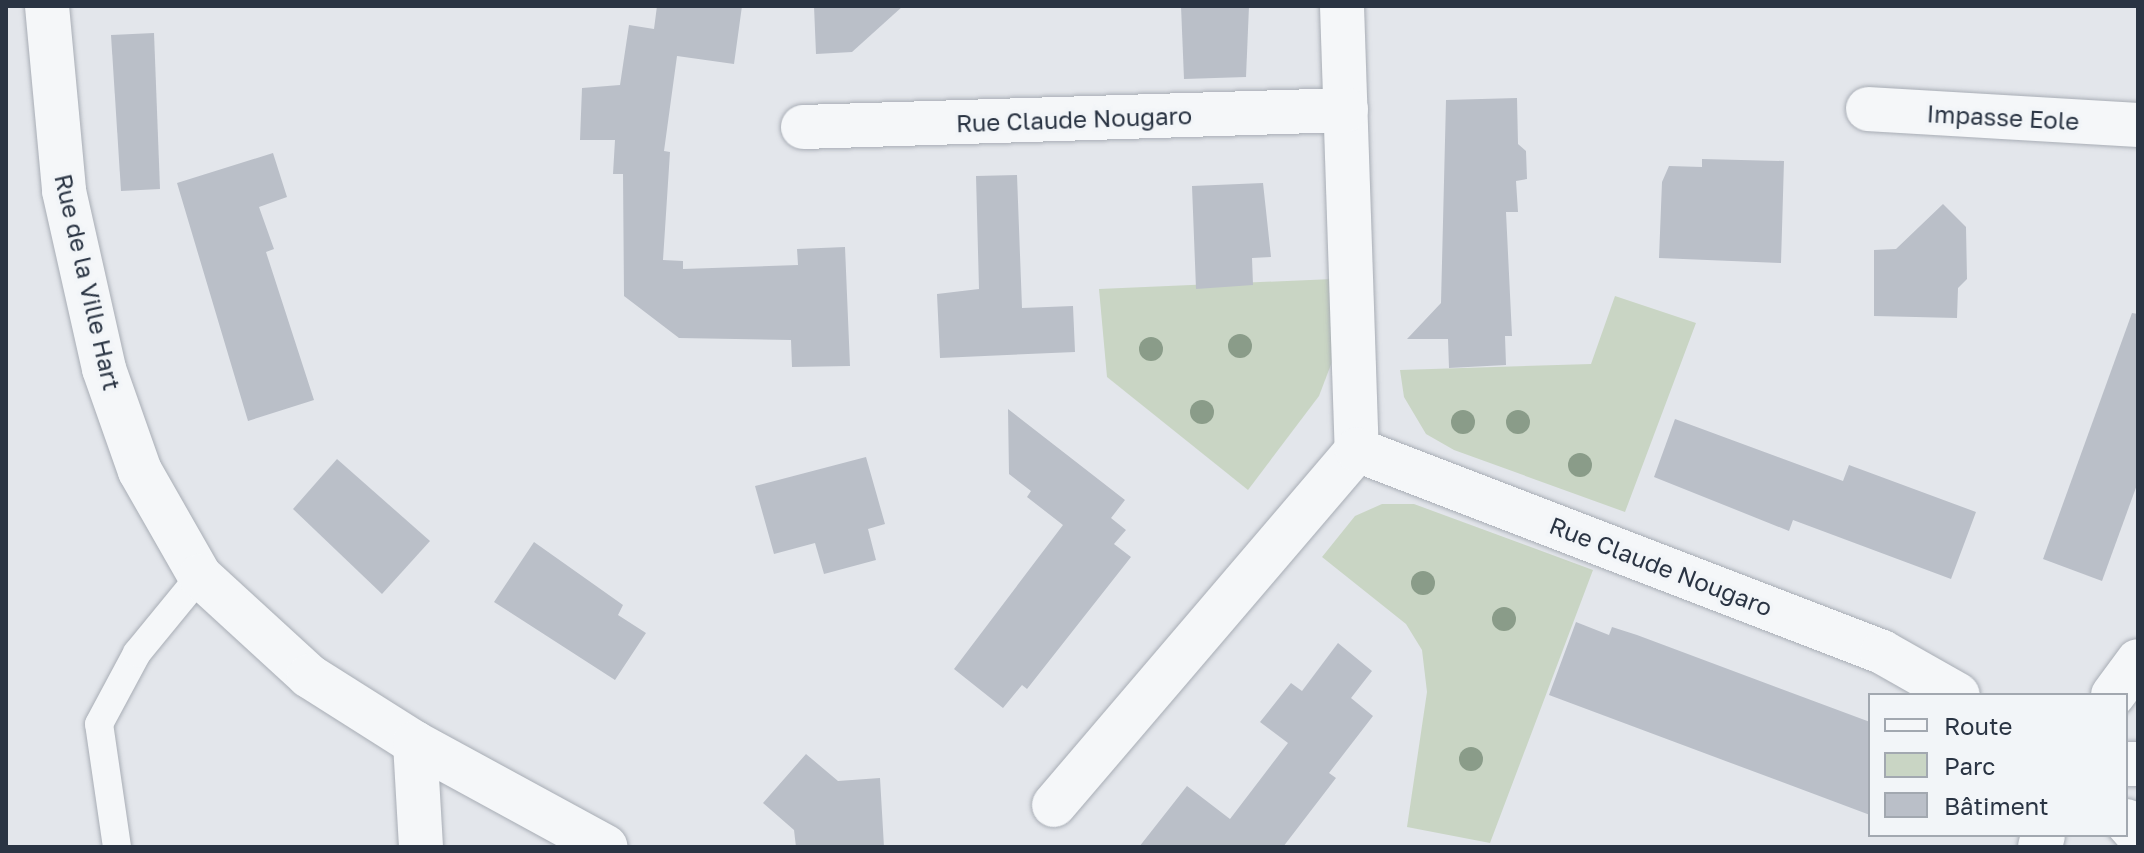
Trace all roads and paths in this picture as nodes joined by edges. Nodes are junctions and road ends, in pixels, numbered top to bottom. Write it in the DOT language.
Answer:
graph roads {
  1 [pos="47,6"];
  2 [pos="1342,6"];
  3 [pos="1868,109"];
  4 [pos="1346,110"];
  5 [pos="2138,125"];
  6 [pos="803,127"];
  7 [pos="1357,450"];
  8 [pos="200,576"];
  9 [pos="2138,661"];
  10 [pos="1954,693"];
  11 [pos="2114,693"];
  12 [pos="415,743"];
  13 [pos="1054,805"];
  14 [pos="117,847"];
  15 [pos="421,847"];
  16 [pos="606,847"];
  1 -- 8 [label="street, Rue de la Ville Hart"];
  2 -- 4 [label="street"];
  3 -- 5 [label="street, Impasse Eole"];
  4 -- 6 [label="street, Rue Claude Nougaro"];
  4 -- 7 [label="street"];
  7 -- 10 [label="street, Rue Claude Nougaro"];
  7 -- 13 [label="street"];
  8 -- 12 [label="street, Rue de la Ville Hart"];
  8 -- 14 [label="lane"];
  9 -- 11 [label="street"];
  12 -- 15 [label="street"];
  12 -- 16 [label="street, Rue de la Ville Hart"];
}
